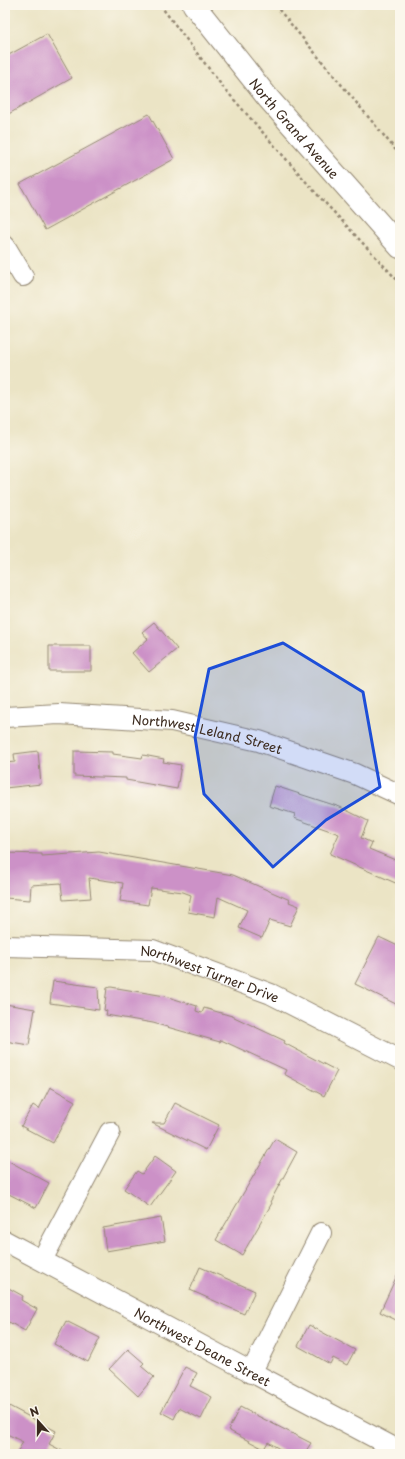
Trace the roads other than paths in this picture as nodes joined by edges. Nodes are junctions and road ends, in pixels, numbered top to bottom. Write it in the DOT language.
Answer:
graph roads {
  1 [pos="194,5"];
  2 [pos="5,246"];
  3 [pos="400,247"];
  4 [pos="23,276"];
  5 [pos="5,717"];
  6 [pos="400,795"];
  7 [pos="5,946"];
  8 [pos="400,1060"];
  9 [pos="110,1132"];
  10 [pos="322,1233"];
  11 [pos="5,1241"];
  12 [pos="42,1260"];
  13 [pos="251,1373"];
  14 [pos="400,1451"];
  1 -- 3 [label="main road, North Grand Avenue"];
  2 -- 4 [label="street"];
  5 -- 6 [label="street, Northwest Leland Street"];
  7 -- 8 [label="street, Northwest Turner Drive"];
  9 -- 12 [label="street"];
  10 -- 13 [label="street"];
  11 -- 12 [label="street, Northwest Deane Street"];
  12 -- 13 [label="street, Northwest Deane Street"];
  13 -- 14 [label="street, Northwest Deane Street"];
}
